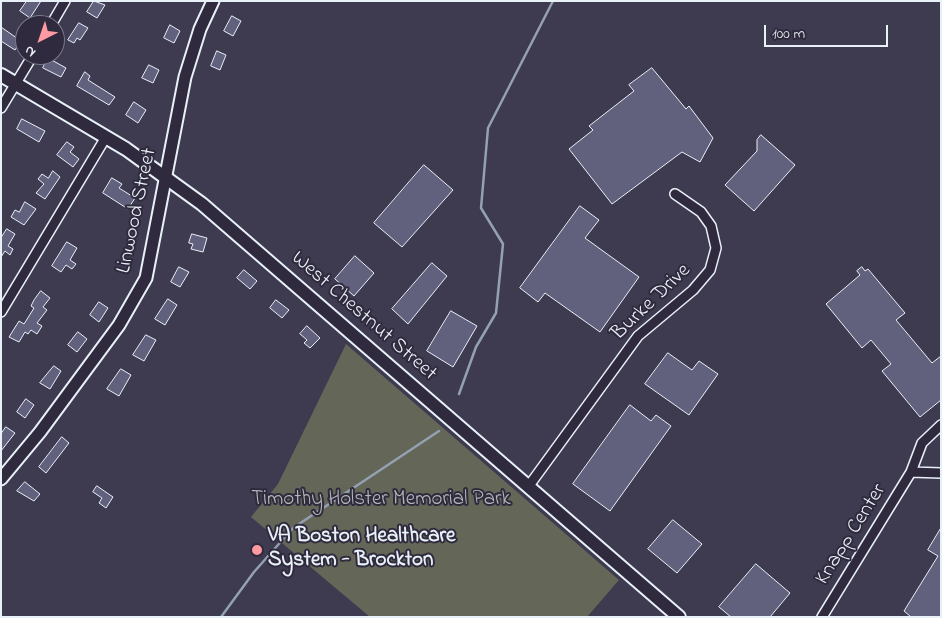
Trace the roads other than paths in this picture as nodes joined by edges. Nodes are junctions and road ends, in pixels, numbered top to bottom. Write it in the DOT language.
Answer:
graph roads {
  1 [pos="65,1"];
  2 [pos="213,1"];
  3 [pos="57,15"];
  4 [pos="27,65"];
  5 [pos="1,74"];
  6 [pos="16,83"];
  7 [pos="1,108"];
  8 [pos="106,137"];
  9 [pos="164,176"];
  10 [pos="675,194"];
  11 [pos="1,312"];
  12 [pos="941,425"];
  13 [pos="911,472"];
  14 [pos="941,472"];
  15 [pos="1,480"];
  16 [pos="528,487"];
  17 [pos="679,617"];
  18 [pos="822,617"];
  1 -- 3 [label="street"];
  2 -- 9 [label="street, Linwood Street"];
  4 -- 6 [label="street"];
  5 -- 6 [label="main road, West Chestnut Street"];
  6 -- 7 [label="street"];
  6 -- 8 [label="main road, West Chestnut Street"];
  8 -- 9 [label="main road, West Chestnut Street"];
  8 -- 11 [label="street"];
  9 -- 15 [label="street, Linwood Street"];
  9 -- 16 [label="main road, West Chestnut Street"];
  10 -- 16 [label="street, Burke Drive"];
  12 -- 13 [label="street, Knapp Center"];
  13 -- 14 [label="street"];
  13 -- 18 [label="street, Knapp Center"];
  16 -- 17 [label="main road, West Chestnut Street"];
}
